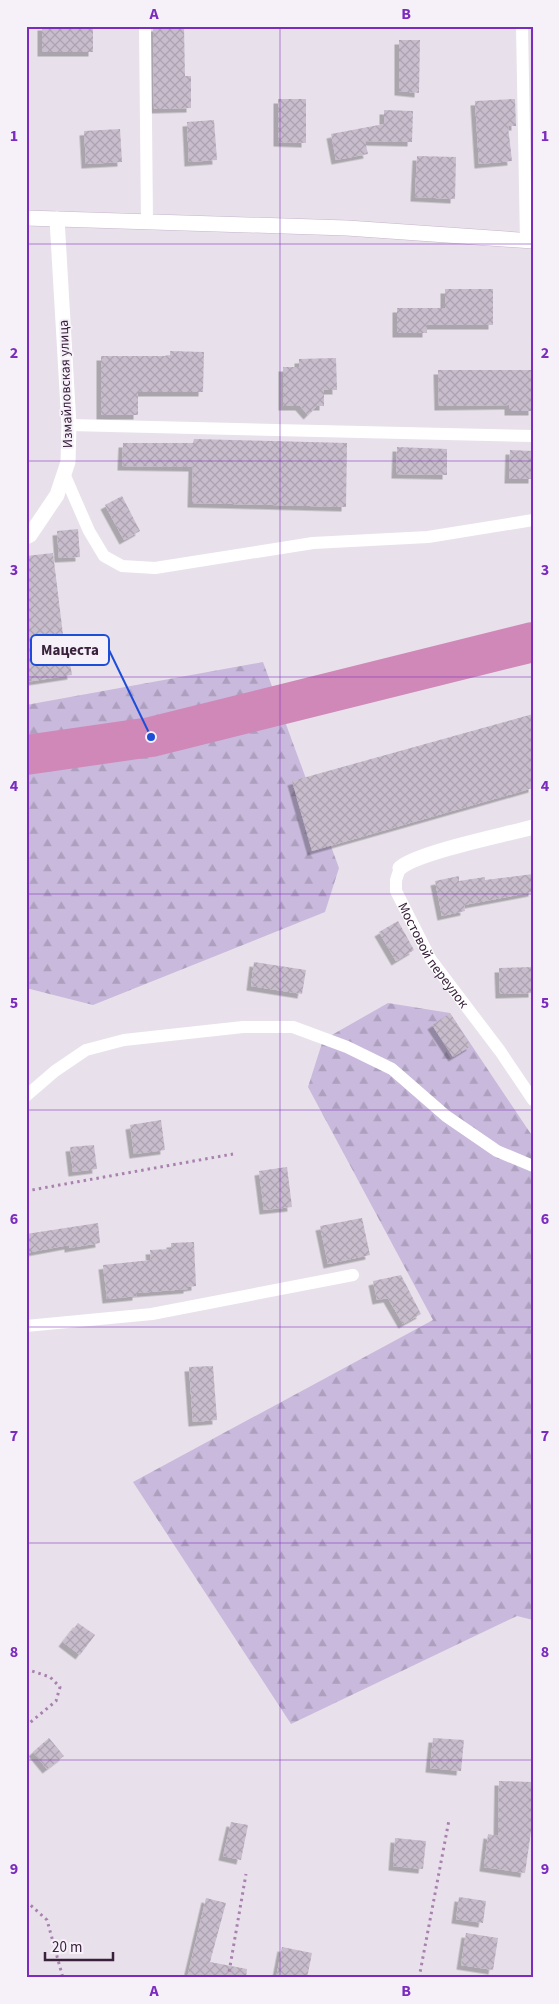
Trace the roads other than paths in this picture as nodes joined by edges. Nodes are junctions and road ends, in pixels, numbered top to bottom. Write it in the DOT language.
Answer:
graph roads {
  1 [pos="145,26"];
  2 [pos="522,26"];
  3 [pos="26,218"];
  4 [pos="57,219"];
  5 [pos="147,221"];
  6 [pos="529,241"];
  7 [pos="69,425"];
  8 [pos="533,436"];
  9 [pos="65,476"];
  10 [pos="533,520"];
  11 [pos="26,538"];
  12 [pos="533,827"];
  13 [pos="400,868"];
  14 [pos="26,1096"];
  15 [pos="533,1100"];
  16 [pos="533,1166"];
  17 [pos="353,1275"];
  18 [pos="26,1326"];
  1 -- 5 [label="lane"];
  2 -- 6 [label="lane"];
  3 -- 4 [label="street"];
  4 -- 5 [label="street"];
  4 -- 7 [label="street, Измайловская улица"];
  5 -- 6 [label="street"];
  7 -- 8 [label="lane"];
  7 -- 9 [label="street, Измайловская улица"];
  9 -- 10 [label="lane"];
  9 -- 11 [label="street, Измайловская улица"];
  12 -- 13 [label="street, Мостовой переулок"];
  13 -- 15 [label="lane, Мостовой переулок"];
  14 -- 16 [label="lane"];
  17 -- 18 [label="lane"];
}
